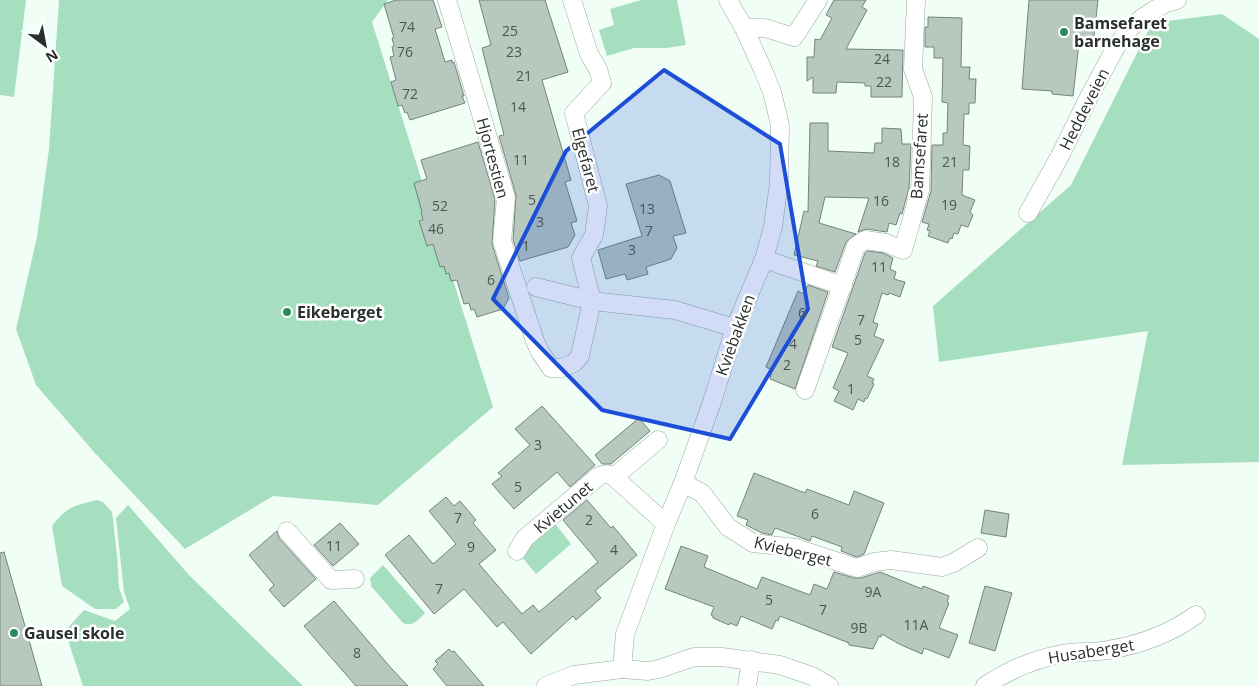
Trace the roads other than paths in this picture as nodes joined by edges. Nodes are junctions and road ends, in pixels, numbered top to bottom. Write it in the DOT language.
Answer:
graph roads {
  1 [pos="447,0"];
  2 [pos="572,0"];
  3 [pos="728,0"];
  4 [pos="818,0"];
  5 [pos="916,0"];
  6 [pos="1177,0"];
  7 [pos="744,28"];
  8 [pos="1028,213"];
  9 [pos="764,259"];
  10 [pos="843,286"];
  11 [pos="536,287"];
  12 [pos="592,301"];
  13 [pos="736,328"];
  14 [pos="580,356"];
  15 [pos="805,390"];
  16 [pos="658,440"];
  17 [pos="614,477"];
  18 [pos="683,483"];
  19 [pos="666,524"];
  20 [pos="287,531"];
  21 [pos="978,548"];
  22 [pos="517,551"];
  23 [pos="355,579"];
  24 [pos="1196,615"];
  25 [pos="751,660"];
  26 [pos="622,669"];
  27 [pos="546,686"];
  28 [pos="747,686"];
  29 [pos="829,686"];
  30 [pos="985,686"];
  1 -- 14 [label="street, Hjortestien"];
  2 -- 12 [label="street, Elgefaret"];
  3 -- 7 [label="street, Kviebakken"];
  4 -- 7 [label="street"];
  5 -- 10 [label="street, Bamsefaret"];
  6 -- 8 [label="street, Heddeveien"];
  7 -- 9 [label="street, Kviebakken"];
  9 -- 10 [label="street"];
  9 -- 13 [label="street, Kviebakken"];
  10 -- 15 [label="street, Bamsefaret"];
  11 -- 12 [label="street"];
  12 -- 13 [label="street"];
  12 -- 14 [label="street, Elgefaret"];
  13 -- 18 [label="street, Kviebakken"];
  16 -- 17 [label="street, Kvietunet"];
  17 -- 19 [label="street, Kvietunet"];
  17 -- 22 [label="street, Kvietunet"];
  18 -- 19 [label="street, Kviebakken"];
  18 -- 21 [label="street, Kvieberget"];
  19 -- 26 [label="street, Kviebakken"];
  20 -- 23 [label="street"];
  24 -- 30 [label="street, Husaberget"];
  25 -- 26 [label="street"];
  25 -- 28 [label="street"];
  25 -- 29 [label="street"];
  26 -- 27 [label="street"];
}
